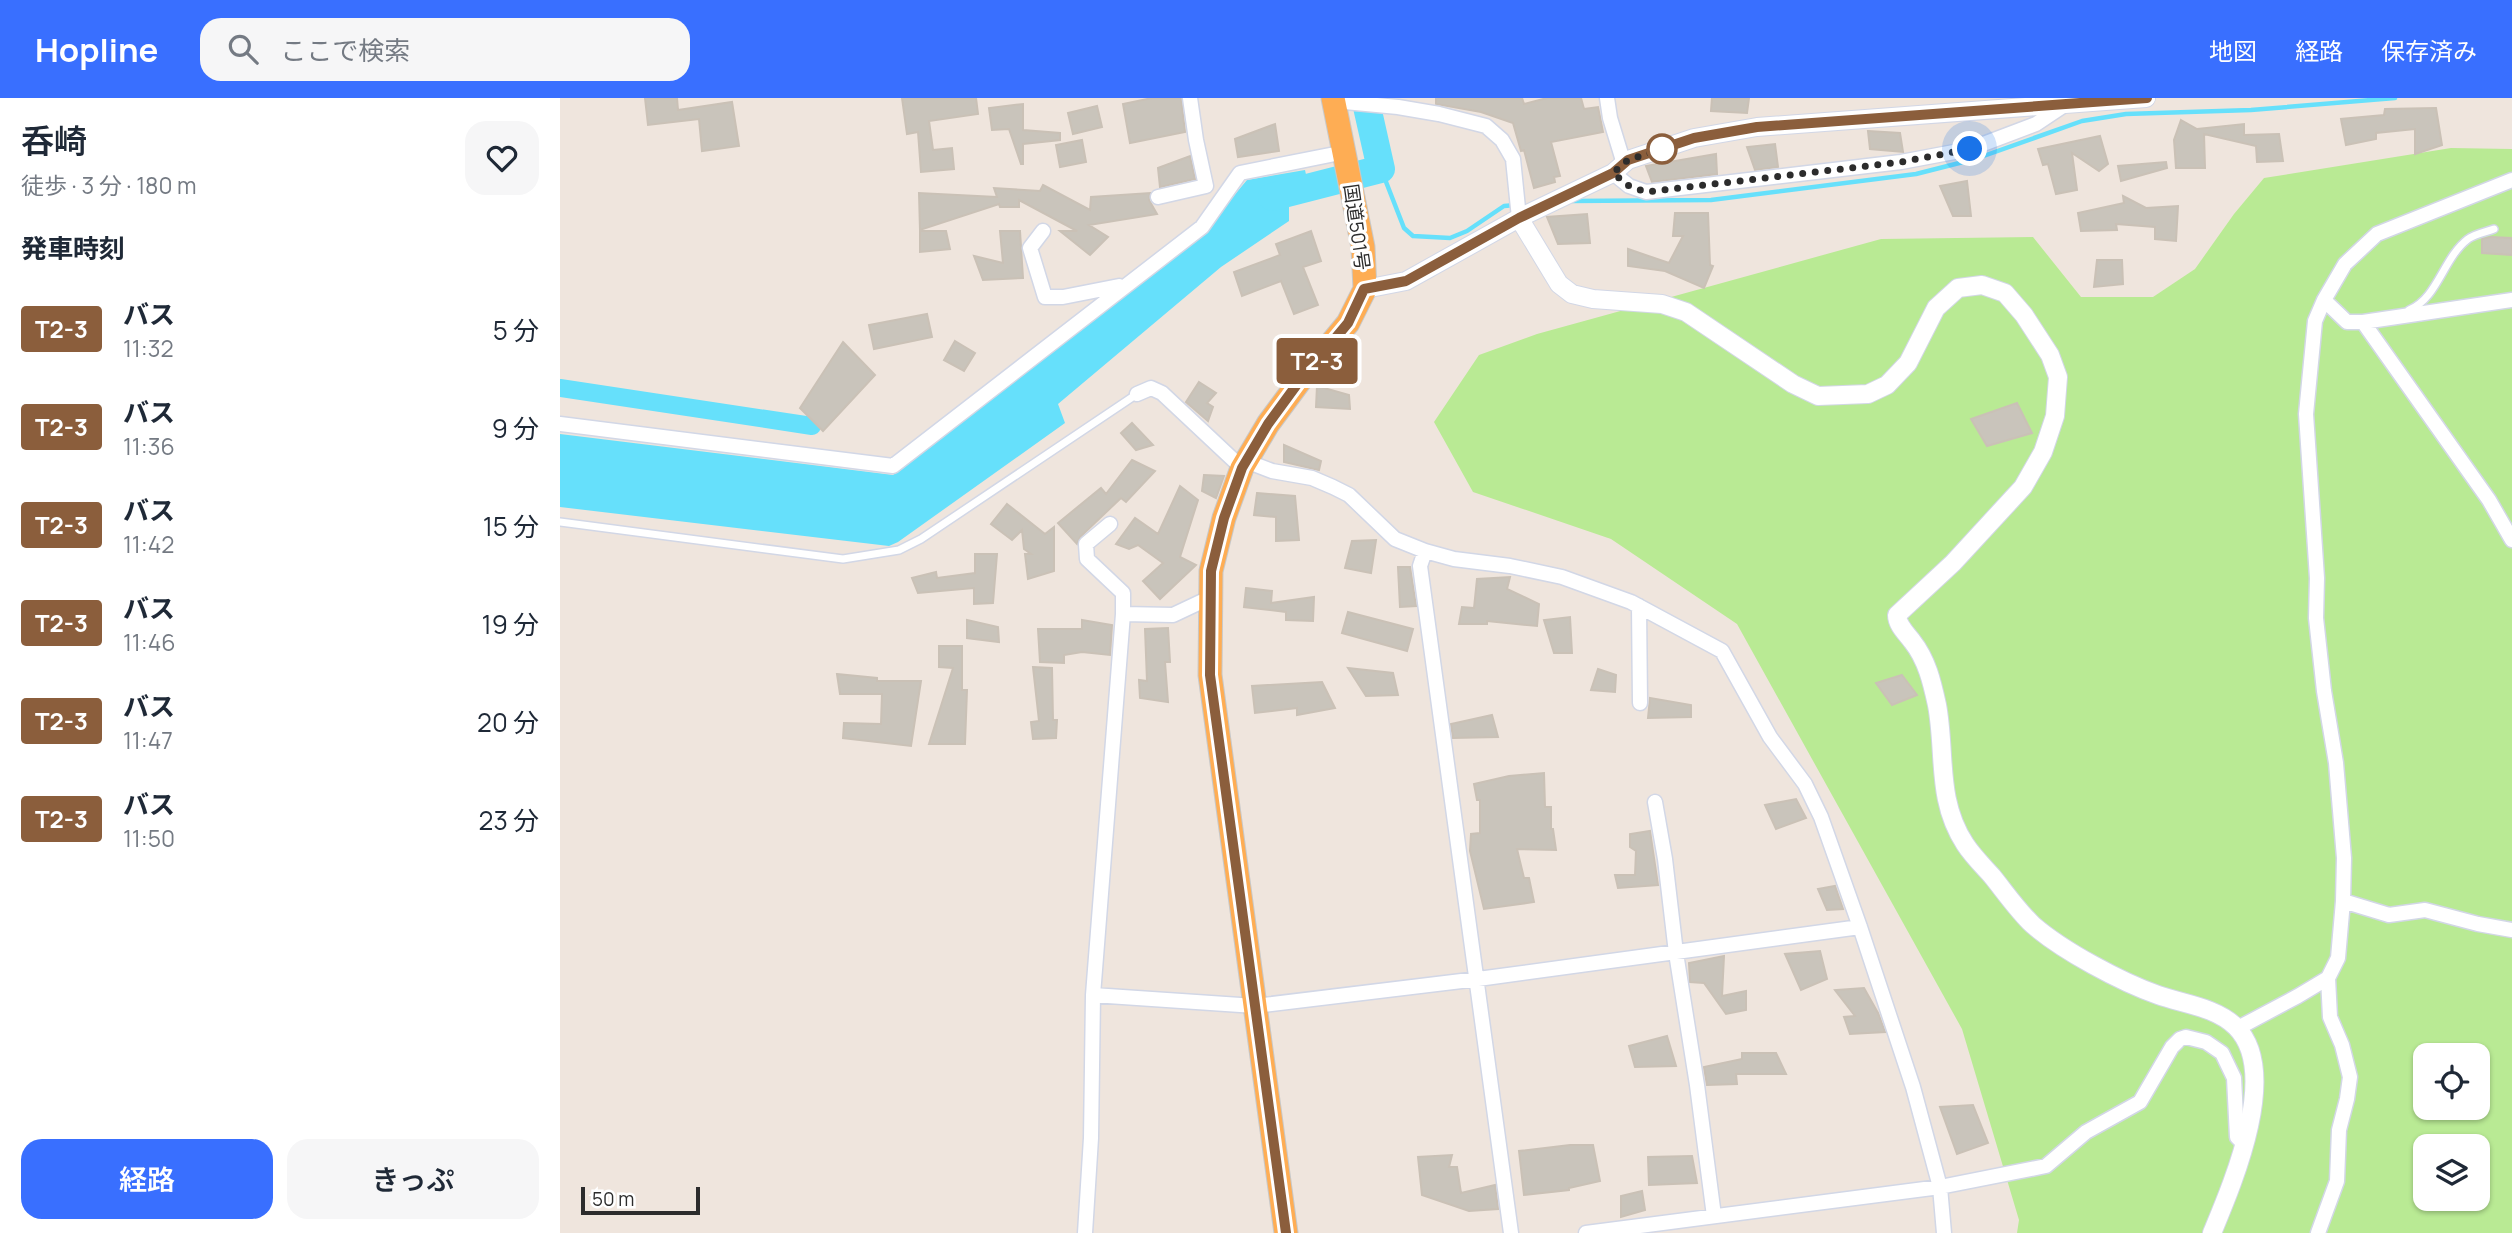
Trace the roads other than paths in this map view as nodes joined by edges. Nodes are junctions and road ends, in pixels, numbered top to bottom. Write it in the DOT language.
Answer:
graph roads {
  1 [pos="1190,98"];
  2 [pos="1607,98"];
  3 [pos="2146,98"];
  4 [pos="1341,101"];
  5 [pos="1998,103"];
  6 [pos="2063,106"];
  7 [pos="1345,152"];
  8 [pos="1618,168"];
  9 [pos="1240,173"];
  10 [pos="2512,180"];
  11 [pos="1206,186"];
  12 [pos="1158,197"];
  13 [pos="1524,215"];
  14 [pos="2494,229"];
  15 [pos="1043,231"];
  16 [pos="1124,285"];
  17 [pos="1364,289"];
  18 [pos="2324,300"];
  19 [pos="2512,300"];
  20 [pos="2347,321"];
  21 [pos="2363,322"];
  22 [pos="1137,394"];
  23 [pos="560,424"];
  24 [pos="1244,464"];
  25 [pos="560,522"];
  26 [pos="1110,524"];
  27 [pos="2512,540"];
  28 [pos="1425,551"];
  29 [pos="1209,598"];
  30 [pos="1639,606"];
  31 [pos="1123,614"];
  32 [pos="1640,703"];
  33 [pos="1655,802"];
  34 [pos="2343,901"];
  35 [pos="1860,927"];
  36 [pos="2512,930"];
  37 [pos="1675,953"];
  38 [pos="2328,978"];
  39 [pos="1478,979"];
  40 [pos="1093,995"];
  41 [pos="1255,1006"];
  42 [pos="2238,1028"];
  43 [pos="2245,1145"];
  44 [pos="1940,1187"];
  45 [pos="1714,1216"];
  46 [pos="1085,1233"];
  47 [pos="1286,1233"];
  48 [pos="1511,1233"];
  49 [pos="1586,1233"];
  50 [pos="1944,1233"];
  51 [pos="2212,1233"];
  52 [pos="2318,1233"];
  1 -- 11 [label="street"];
  2 -- 8 [label="street"];
  3 -- 6 [label="street"];
  4 -- 7 [label="highway, 国道501号"];
  4 -- 13 [label="street"];
  5 -- 6 [label="street"];
  5 -- 8 [label="street"];
  6 -- 8 [label="street"];
  7 -- 9 [label="street"];
  7 -- 17 [label="highway, 国道501号"];
  8 -- 13 [label="street"];
  9 -- 11 [label="street"];
  9 -- 16 [label="street"];
  10 -- 18 [label="street"];
  11 -- 12 [label="street"];
  13 -- 17 [label="street"];
  13 -- 42 [label="street"];
  14 -- 20 [label="lane"];
  15 -- 16 [label="street"];
  16 -- 23 [label="street"];
  17 -- 24 [label="highway, 国道501号"];
  18 -- 20 [label="street"];
  18 -- 34 [label="street"];
  19 -- 21 [label="street"];
  20 -- 21 [label="street"];
  21 -- 27 [label="street"];
  22 -- 24 [label="street"];
  22 -- 25 [label="lane"];
  24 -- 28 [label="street"];
  24 -- 29 [label="highway, 国道501号"];
  26 -- 31 [label="street"];
  28 -- 30 [label="street"];
  28 -- 39 [label="street"];
  29 -- 31 [label="street"];
  29 -- 41 [label="highway, 国道501号"];
  30 -- 32 [label="street"];
  30 -- 35 [label="street"];
  31 -- 40 [label="street"];
  33 -- 37 [label="street"];
  34 -- 36 [label="street"];
  34 -- 38 [label="street"];
  35 -- 37 [label="street"];
  35 -- 44 [label="street"];
  37 -- 39 [label="street"];
  37 -- 45 [label="street"];
  38 -- 42 [label="street"];
  38 -- 52 [label="street"];
  39 -- 41 [label="street"];
  39 -- 48 [label="street"];
  40 -- 41 [label="street"];
  40 -- 46 [label="street"];
  41 -- 47 [label="highway, 国道501号"];
  42 -- 43 [label="street"];
  43 -- 44 [label="street"];
  43 -- 51 [label="street"];
  44 -- 45 [label="street"];
  44 -- 50 [label="street"];
  45 -- 49 [label="street"];
}
